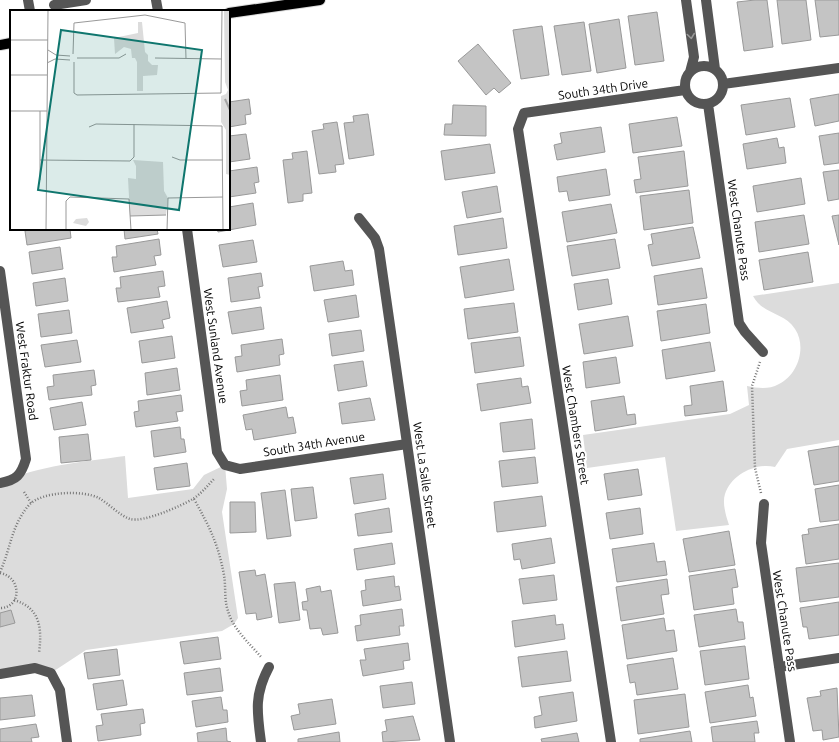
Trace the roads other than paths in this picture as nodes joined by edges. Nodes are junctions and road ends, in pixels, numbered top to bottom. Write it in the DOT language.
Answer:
graph roads {
  1 [pos="28,0"];
  2 [pos="86,0"];
  3 [pos="156,0"];
  4 [pos="320,0"];
  5 [pos="686,0"];
  6 [pos="706,0"];
  7 [pos="54,4"];
  8 [pos="30,10"];
  9 [pos="158,10"];
  10 [pos="230,13"];
  11 [pos="10,43"];
  12 [pos="0,45"];
  13 [pos="839,68"];
  14 [pos="715,69"];
  15 [pos="690,72"];
  16 [pos="723,84"];
  17 [pos="686,90"];
  18 [pos="708,104"];
  19 [pos="524,113"];
  20 [pos="359,218"];
  21 [pos="187,230"];
  22 [pos="0,271"];
  23 [pos="763,352"];
  24 [pos="407,444"];
  25 [pos="225,465"];
  26 [pos="0,483"];
  27 [pos="764,504"];
  28 [pos="839,658"];
  29 [pos="270,667"];
  30 [pos="779,667"];
  31 [pos="0,674"];
  32 [pos="67,742"];
  33 [pos="261,742"];
  34 [pos="450,742"];
  35 [pos="611,742"];
  36 [pos="790,742"];
  1 -- 8 [label="street"];
  2 -- 7 [label="street"];
  3 -- 9 [label="street"];
  4 -- 10 [label="main road"];
  5 -- 15 [label="street, one-way"];
  6 -- 14 [label="street"];
  11 -- 12 [label="main road"];
  13 -- 16 [label="street"];
  14 -- 15 [label="street"];
  14 -- 16 [label="street"];
  15 -- 17 [label="street"];
  16 -- 18 [label="street"];
  17 -- 18 [label="street"];
  17 -- 19 [label="street, South 34th Drive"];
  18 -- 23 [label="street, West Chanute Pass"];
  19 -- 35 [label="street, West Chambers Street"];
  20 -- 24 [label="street, West La Salle Street"];
  21 -- 25 [label="street, West Sunland Avenue"];
  22 -- 26 [label="street, West Fraktur Road"];
  24 -- 25 [label="street, South 34th Avenue"];
  24 -- 34 [label="street, West La Salle Street"];
  27 -- 30 [label="street, West Chanute Pass"];
  28 -- 30 [label="street"];
  29 -- 33 [label="street"];
  30 -- 36 [label="street, West Chanute Pass"];
  31 -- 32 [label="street"];
}
